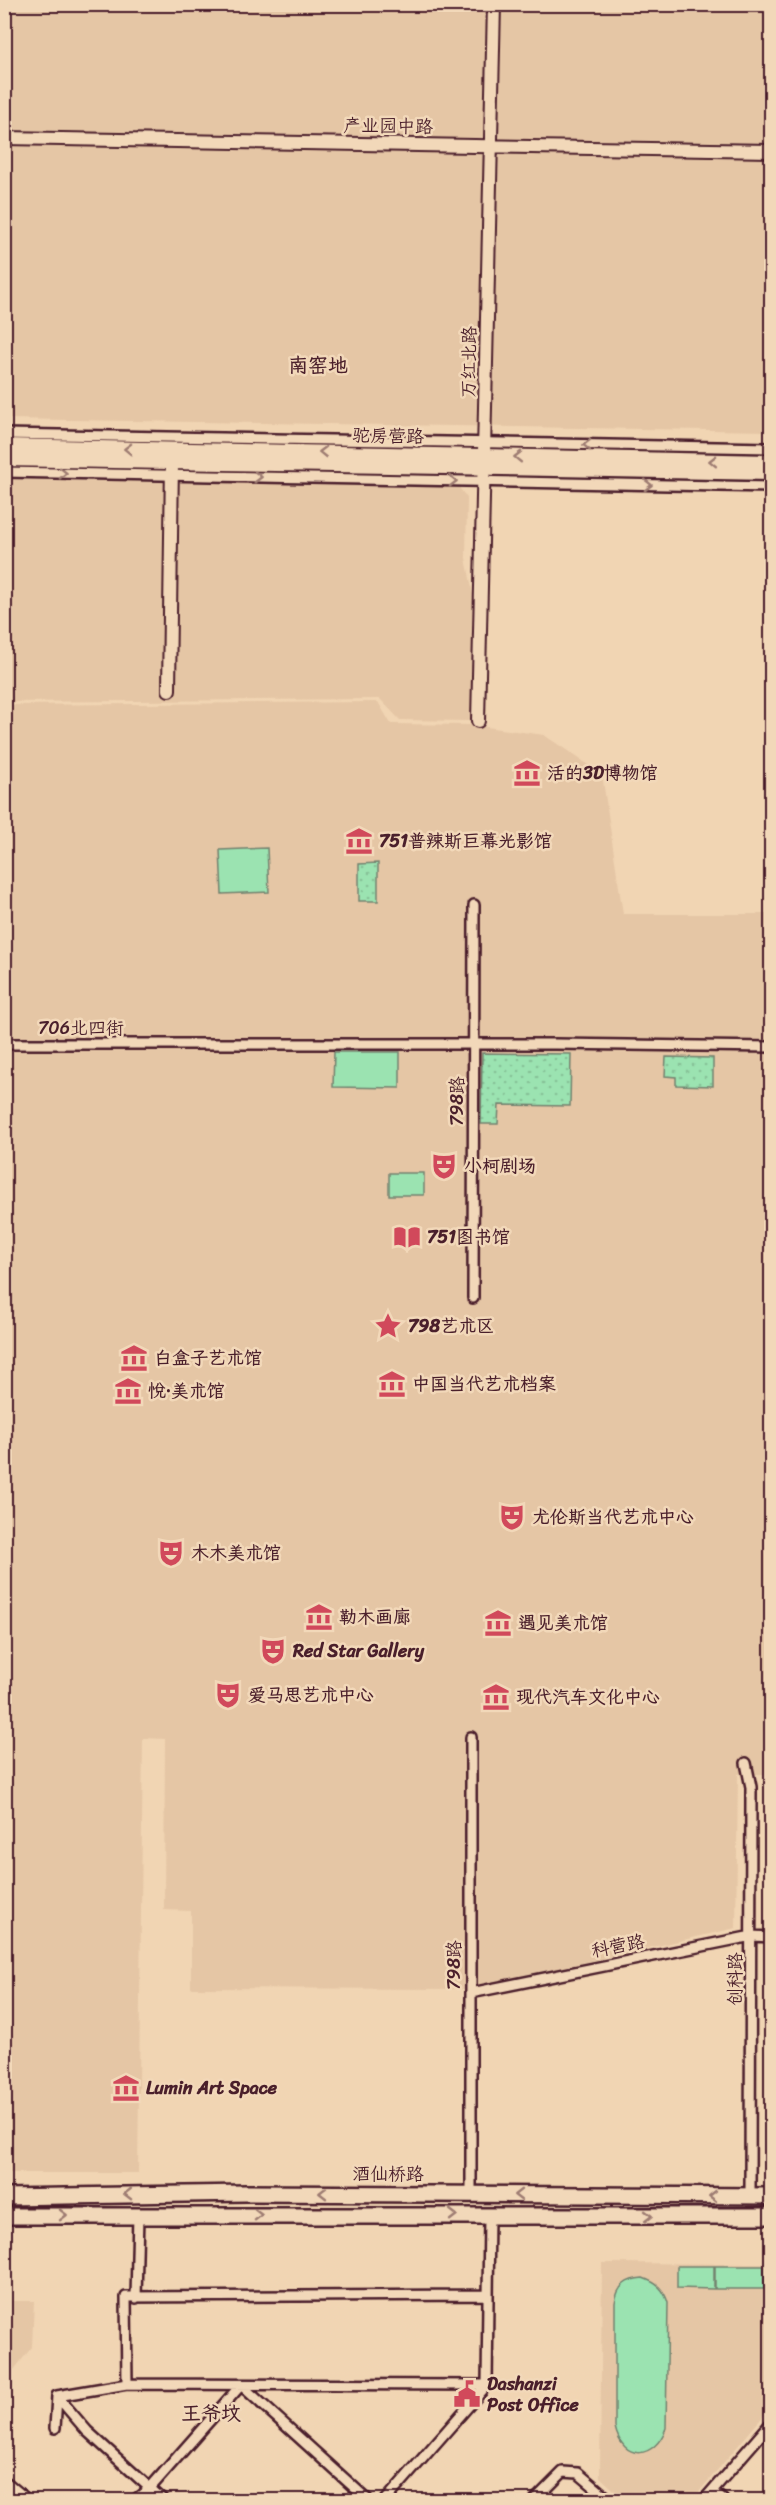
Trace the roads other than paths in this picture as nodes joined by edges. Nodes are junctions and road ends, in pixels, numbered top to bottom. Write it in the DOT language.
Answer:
graph roads {
  1 [pos="494,4"];
  2 [pos="4,138"];
  3 [pos="492,146"];
  4 [pos="771,151"];
  5 [pos="4,434"];
  6 [pos="4,446"];
  7 [pos="771,448"];
  8 [pos="4,459"];
  9 [pos="485,462"];
  10 [pos="771,462"];
  11 [pos="172,468"];
  12 [pos="4,472"];
  13 [pos="771,473"];
  14 [pos="771,487"];
  15 [pos="169,690"];
  16 [pos="478,721"];
  17 [pos="474,905"];
  18 [pos="4,1044"];
  19 [pos="474,1044"];
  20 [pos="771,1047"];
  21 [pos="473,1298"];
  22 [pos="471,1737"];
  23 [pos="746,1763"];
  24 [pos="752,1936"];
  25 [pos="771,1936"];
  26 [pos="471,1993"];
  27 [pos="471,2194"];
  28 [pos="771,2196"];
  29 [pos="4,2197"];
  30 [pos="750,2197"];
  31 [pos="138,2215"];
  32 [pos="489,2215"];
  33 [pos="4,2216"];
  34 [pos="771,2216"];
  35 [pos="486,2295"];
  36 [pos="136,2298"];
  37 [pos="127,2384"];
  38 [pos="241,2385"];
  39 [pos="488,2385"];
  40 [pos="57,2396"];
  41 [pos="771,2422"];
  42 [pos="55,2428"];
  43 [pos="4,2486"];
  44 [pos="150,2488"];
  45 [pos="712,2492"];
  46 [pos="22,2500"];
  47 [pos="135,2500"];
  48 [pos="163,2500"];
  49 [pos="368,2500"];
  50 [pos="386,2500"];
  51 [pos="535,2500"];
  52 [pos="610,2500"];
  53 [pos="704,2500"];
  54 [pos="723,2500"];
  1 -- 3 [label="street, 万红北路"];
  2 -- 3 [label="street, 产业园中路"];
  3 -- 4 [label="street, 产业园中路"];
  3 -- 9 [label="street, 万红北路"];
  5 -- 9 [label="street"];
  9 -- 6 [label="main road, 驼房营路, one-way"];
  7 -- 9 [label="street, one-way"];
  8 -- 11 [label="main road, 驼房营路"];
  10 -- 9 [label="main road, 驼房营路, one-way"];
  11 -- 9 [label="main road, 驼房营路, one-way"];
  9 -- 13 [label="main road, 驼房营路"];
  9 -- 14 [label="street, one-way"];
  9 -- 16 [label="street, 万红北路"];
  12 -- 11 [label="street, one-way"];
  11 -- 15 [label="street"];
  17 -- 19 [label="street, 798路"];
  18 -- 19 [label="street, 706北四街"];
  19 -- 20 [label="street, 706北四街"];
  19 -- 21 [label="street, 798路"];
  22 -- 26 [label="street, 798路"];
  23 -- 24 [label="street, 创科路"];
  24 -- 25 [label="street, 科营路"];
  24 -- 26 [label="street, 科营路"];
  24 -- 30 [label="street, 创科路"];
  26 -- 27 [label="street, 798路"];
  27 -- 29 [label="main road, 酒仙桥路, one-way"];
  30 -- 27 [label="main road, 酒仙桥路, one-way"];
  28 -- 30 [label="main road, 酒仙桥路"];
  31 -- 32 [label="main road, one-way"];
  33 -- 31 [label="main road, one-way"];
  31 -- 36 [label="street"];
  32 -- 34 [label="main road, one-way"];
  32 -- 35 [label="street"];
  35 -- 36 [label="street"];
  35 -- 39 [label="street"];
  36 -- 37 [label="street"];
  37 -- 38 [label="street"];
  37 -- 40 [label="street"];
  38 -- 39 [label="street"];
  38 -- 44 [label="street"];
  38 -- 49 [label="street"];
  39 -- 50 [label="street"];
  40 -- 42 [label="street"];
  40 -- 44 [label="street"];
  41 -- 45 [label="street"];
  43 -- 46 [label="highway"];
  44 -- 47 [label="street"];
  44 -- 48 [label="street"];
  45 -- 53 [label="street"];
  45 -- 54 [label="street"];
  51 -- 52 [label="street"];
}
